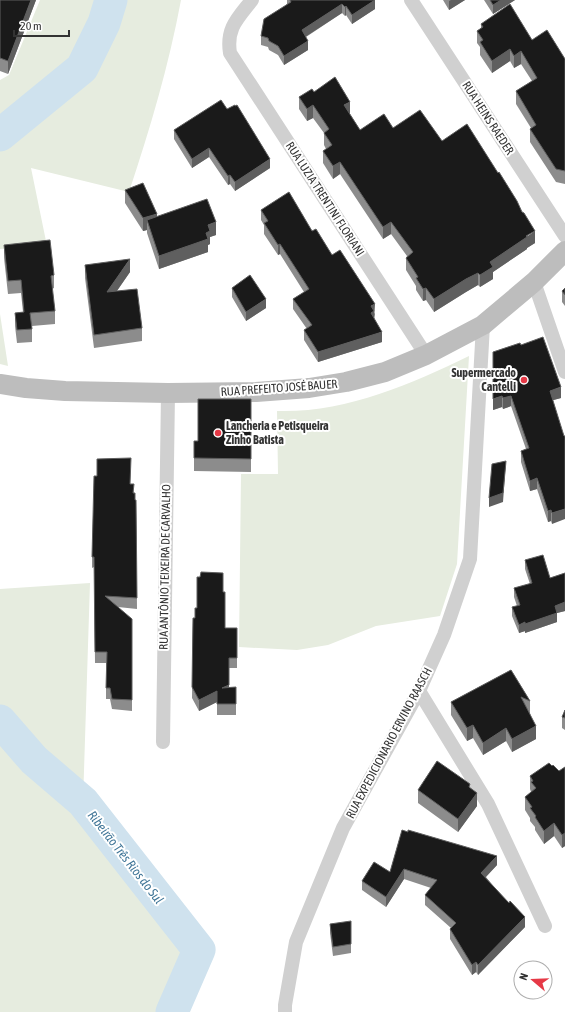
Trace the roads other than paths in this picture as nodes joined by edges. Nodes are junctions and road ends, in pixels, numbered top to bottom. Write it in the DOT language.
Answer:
graph roads {
  1 [pos="252,0"];
  2 [pos="411,0"];
  3 [pos="565,236"];
  4 [pos="565,251"];
  5 [pos="534,282"];
  6 [pos="483,325"];
  7 [pos="426,355"];
  8 [pos="565,372"];
  9 [pos="0,384"];
  10 [pos="168,393"];
  11 [pos="420,691"];
  12 [pos="163,742"];
  13 [pos="545,926"];
  14 [pos="286,1012"];
  1 -- 7 [label="street, RUA LUZIA TRENTINI FLORIANI"];
  2 -- 3 [label="street, RUA HEINS RAEDER"];
  4 -- 5 [label="street, RUA PREFEITO JOSÉ BAUER"];
  5 -- 6 [label="street, RUA PREFEITO JOSÉ BAUER"];
  5 -- 8 [label="street"];
  6 -- 7 [label="street, RUA PREFEITO JOSÉ BAUER"];
  6 -- 11 [label="street, RUA EXPEDICIONARIO ERVINO RAASCH"];
  7 -- 10 [label="street, RUA PREFEITO JOSÉ BAUER"];
  9 -- 10 [label="street, RUA PREFEITO JOSÉ BAUER"];
  10 -- 12 [label="street, RUA ANTÔNIO TEIXEIRA DE CARVALHO"];
  11 -- 13 [label="street"];
  11 -- 14 [label="street, RUA EXPEDICIONARIO ERVINO RAASCH"];
}
